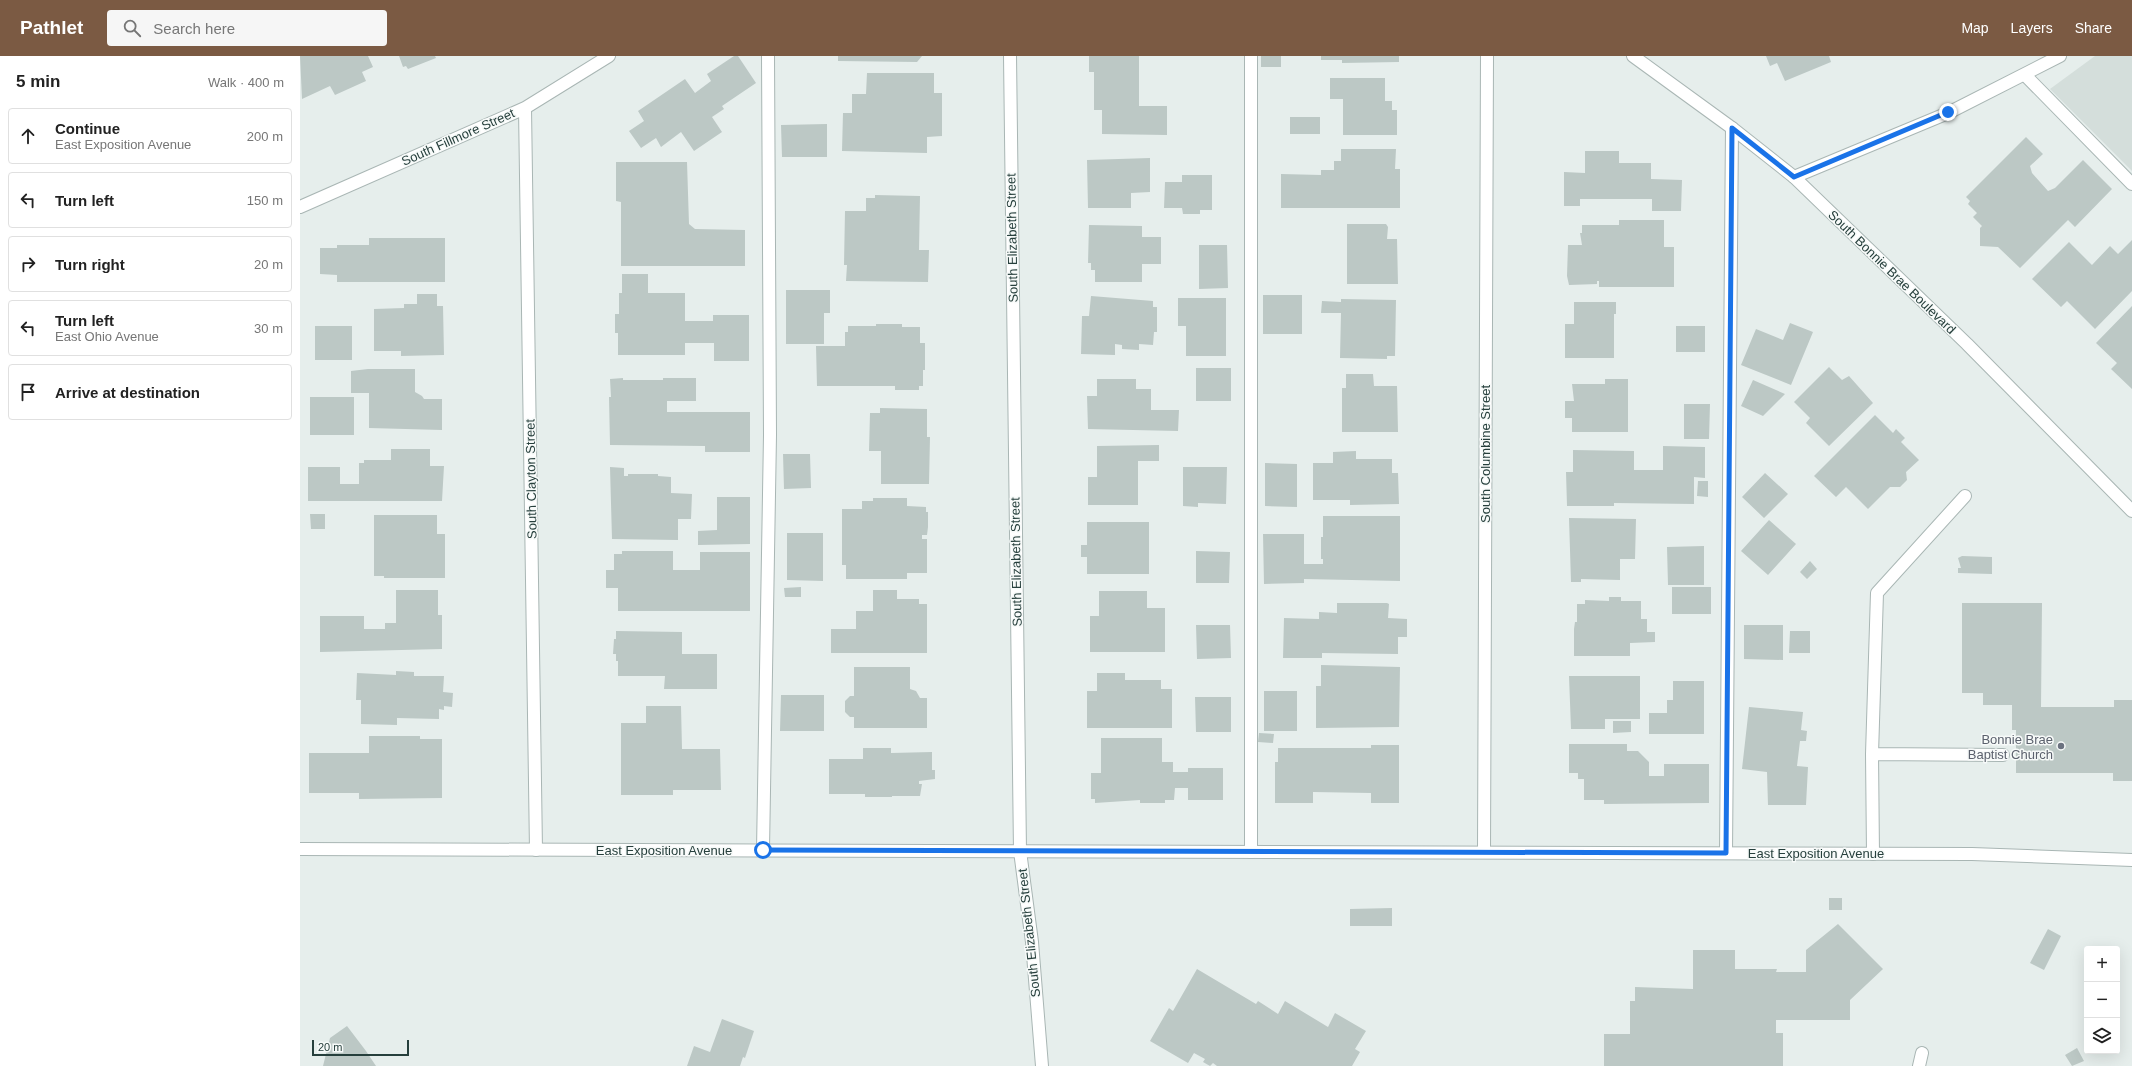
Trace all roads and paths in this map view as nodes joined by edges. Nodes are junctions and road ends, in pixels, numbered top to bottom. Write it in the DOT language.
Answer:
graph roads {
  1 [pos="609,56"];
  2 [pos="768,56"];
  3 [pos="1010,56"];
  4 [pos="1251,56"];
  5 [pos="1487,56"];
  6 [pos="1632,56"];
  7 [pos="2060,56"];
  8 [pos="2024,75"];
  9 [pos="525,108"];
  10 [pos="1732,128"];
  11 [pos="1794,177"];
  12 [pos="2132,184"];
  13 [pos="300,207"];
  14 [pos="1965,496"];
  15 [pos="2132,511"];
  16 [pos="1872,754"];
  17 [pos="2003,754"];
  18 [pos="300,849"];
  19 [pos="536,850"];
  20 [pos="763,850"];
  21 [pos="1020,851"];
  22 [pos="1250,852"];
  23 [pos="1484,852"];
  24 [pos="1726,853"];
  25 [pos="1873,854"];
  26 [pos="2132,860"];
  27 [pos="1922,1053"];
  28 [pos="1042,1066"];
  29 [pos="1919,1066"];
  1 -- 9 [label="street, South Fillmore Street"];
  2 -- 20 [label="street"];
  3 -- 21 [label="street, South Elizabeth Street"];
  4 -- 22 [label="street"];
  5 -- 23 [label="street, South Columbine Street"];
  6 -- 10 [label="street, South Bonnie Brae Boulevard"];
  7 -- 8 [label="street"];
  8 -- 11 [label="street"];
  8 -- 12 [label="street"];
  9 -- 13 [label="street, South Fillmore Street"];
  9 -- 19 [label="street, South Clayton Street"];
  10 -- 11 [label="street, South Bonnie Brae Boulevard"];
  10 -- 24 [label="street"];
  11 -- 15 [label="street, South Bonnie Brae Boulevard"];
  14 -- 16 [label="street"];
  16 -- 17 [label="street"];
  16 -- 25 [label="street"];
  18 -- 19 [label="street, East Exposition Avenue"];
  19 -- 20 [label="street, East Exposition Avenue"];
  20 -- 21 [label="street, East Exposition Avenue"];
  21 -- 22 [label="street, East Exposition Avenue"];
  21 -- 28 [label="street, South Elizabeth Street"];
  22 -- 23 [label="street, East Exposition Avenue"];
  23 -- 24 [label="street, East Exposition Avenue"];
  24 -- 25 [label="street, East Exposition Avenue"];
  25 -- 26 [label="street, East Exposition Avenue"];
  27 -- 29 [label="street"];
}
